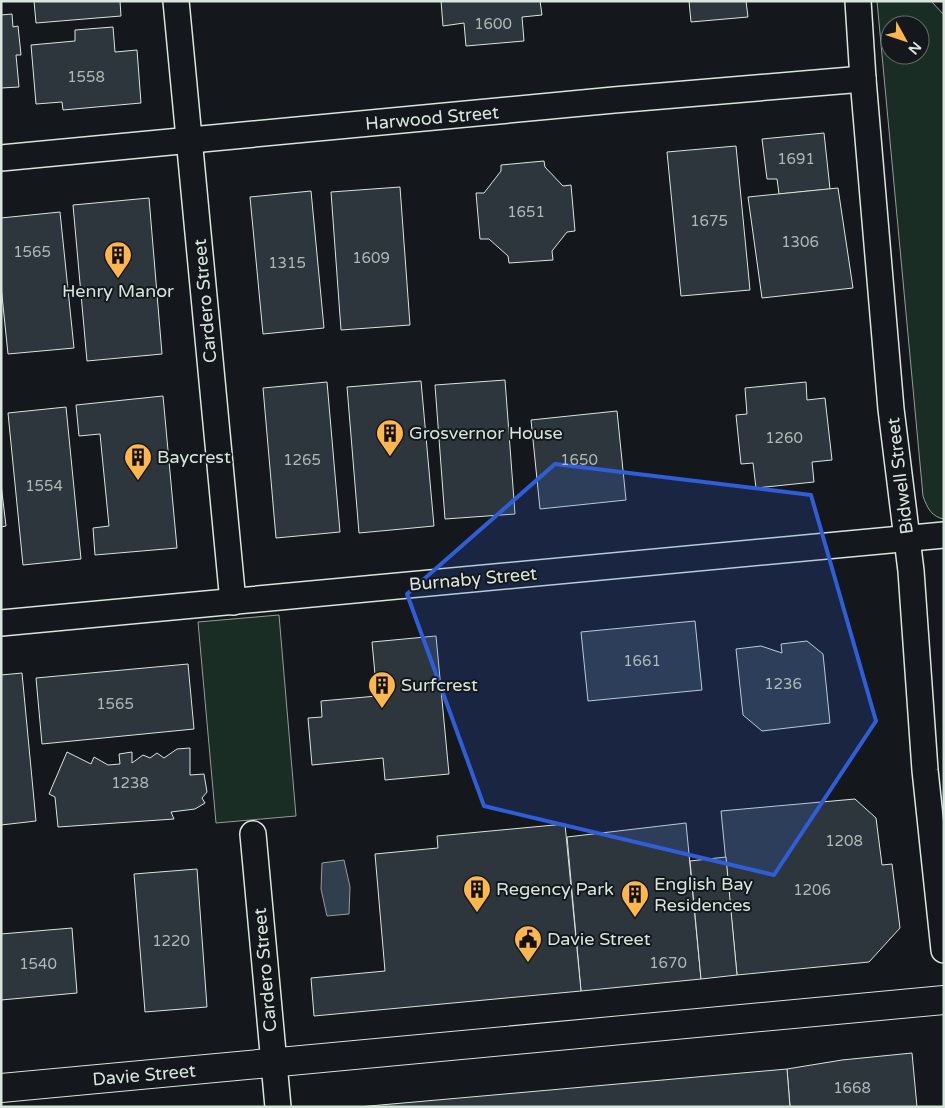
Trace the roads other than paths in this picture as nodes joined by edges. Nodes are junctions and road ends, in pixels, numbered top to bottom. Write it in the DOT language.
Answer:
graph roads {
  1 [pos="176,1"];
  2 [pos="858,1"];
  3 [pos="863,79"];
  4 [pos="190,140"];
  5 [pos="1,158"];
  6 [pos="944,535"];
  7 [pos="907,539"];
  8 [pos="233,602"];
  9 [pos="1,623"];
  10 [pos="253,834"];
  11 [pos="944,950"];
  12 [pos="944,1000"];
  13 [pos="273,1063"];
  14 [pos="1,1088"];
  15 [pos="278,1107"];
  1 -- 4 [label="street, Cardero Street"];
  2 -- 3 [label="street, Bidwell Street"];
  3 -- 4 [label="street, Harwood Street"];
  3 -- 7 [label="street, Bidwell Street"];
  4 -- 5 [label="street, Harwood Street"];
  4 -- 8 [label="street, Cardero Street"];
  6 -- 7 [label="street, Burnaby Street"];
  7 -- 8 [label="street, Burnaby Street"];
  7 -- 11 [label="street, Bidwell Street"];
  8 -- 9 [label="street, Burnaby Street"];
  10 -- 13 [label="street, Cardero Street"];
  12 -- 13 [label="main road, Davie Street"];
  13 -- 14 [label="main road, Davie Street"];
  13 -- 15 [label="street, Cardero Street"];
}
